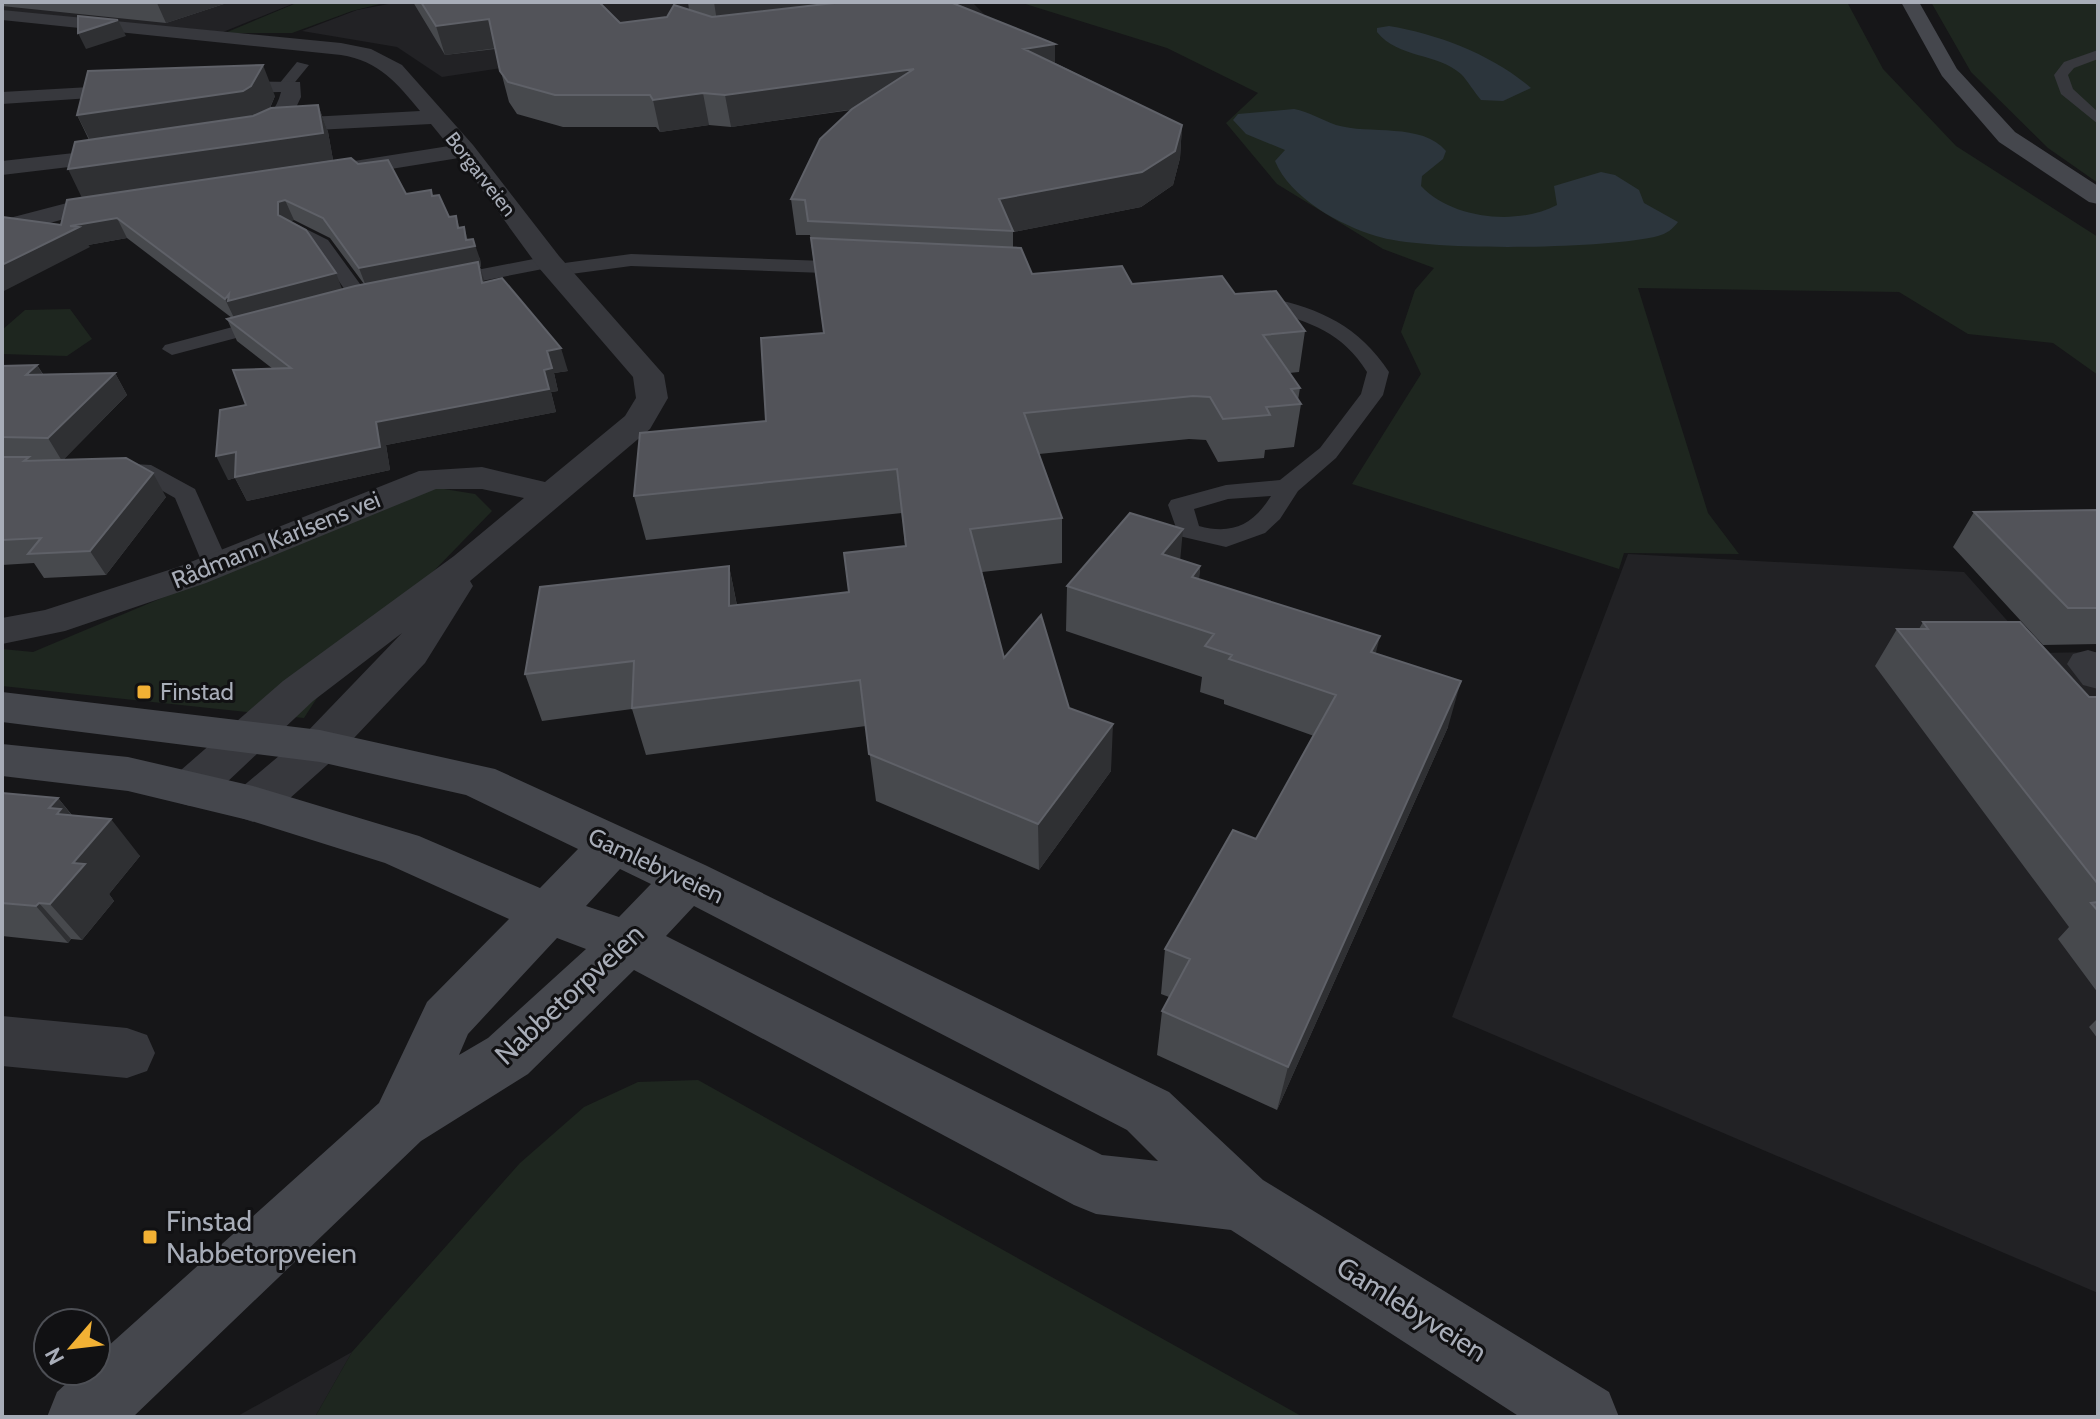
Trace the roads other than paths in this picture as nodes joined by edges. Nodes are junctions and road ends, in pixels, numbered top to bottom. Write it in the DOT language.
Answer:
graph roads {
  1 [pos="1910,2"];
  2 [pos="2,15"];
  3 [pos="2098,54"];
  4 [pos="302,65"];
  5 [pos="286,84"];
  6 [pos="198,87"];
  7 [pos="168,89"];
  8 [pos="2,98"];
  9 [pos="437,117"];
  10 [pos="2098,120"];
  11 [pos="276,125"];
  12 [pos="218,141"];
  13 [pos="157,150"];
  14 [pos="465,150"];
  15 [pos="2,168"];
  16 [pos="299,177"];
  17 [pos="2098,197"];
  18 [pos="143,200"];
  19 [pos="2,228"];
  20 [pos="294,228"];
  21 [pos="553,266"];
  22 [pos="868,268"];
  23 [pos="424,287"];
  24 [pos="1236,300"];
  25 [pos="334,306"];
  26 [pos="292,317"];
  27 [pos="172,349"];
  28 [pos="91,469"];
  29 [pos="1287,487"];
  30 [pos="552,494"];
  31 [pos="468,564"];
  32 [pos="216,565"];
  33 [pos="2,631"];
  34 [pos="2,707"];
  35 [pos="249,738"];
  36 [pos="320,746"];
  37 [pos="2,760"];
  38 [pos="190,789"];
  39 [pos="253,804"];
  40 [pos="613,845"];
  41 [pos="687,879"];
  42 [pos="548,914"];
  43 [pos="629,942"];
  44 [pos="2,1041"];
  45 [pos="127,1053"];
  46 [pos="400,1122"];
  47 [pos="1241,1201"];
  48 [pos="82,1417"];
  49 [pos="1584,1417"];
  1 -- 17 [label="street"];
  2 -- 9 [label="street, Borgarveien"];
  3 -- 10 [label="lane"];
  4 -- 5 [label="lane"];
  5 -- 6 [label="street"];
  5 -- 11 [label="street"];
  7 -- 8 [label="street"];
  9 -- 11 [label="street"];
  9 -- 14 [label="street, Borgarveien"];
  11 -- 12 [label="street"];
  13 -- 15 [label="street"];
  14 -- 16 [label="street"];
  14 -- 21 [label="street, Borgarveien"];
  18 -- 19 [label="street"];
  20 -- 25 [label="lane"];
  21 -- 22 [label="lane"];
  21 -- 23 [label="lane"];
  21 -- 30 [label="street, Borgarveien"];
  24 -- 29 [label="lane"];
  26 -- 27 [label="lane"];
  28 -- 32 [label="lane"];
  30 -- 31 [label="street, Borgarveien"];
  30 -- 32 [label="street, Rådmann Karlsens vei"];
  31 -- 35 [label="street, Borgarveien"];
  31 -- 36 [label="street, Borgarveien"];
  32 -- 33 [label="street, Rådmann Karlsens vei"];
  34 -- 35 [label="street, Gamlebyveien"];
  35 -- 36 [label="street, Gamlebyveien"];
  35 -- 38 [label="street, Borgarveien"];
  36 -- 39 [label="street, Borgarveien"];
  36 -- 40 [label="street, Gamlebyveien"];
  37 -- 38 [label="street, Gamlebyveien"];
  38 -- 39 [label="street, Gamlebyveien"];
  39 -- 42 [label="street, Gamlebyveien"];
  40 -- 41 [label="street, Gamlebyveien"];
  40 -- 42 [label="street, Nabbetorpveien"];
  41 -- 43 [label="street, Nabbetorpveien"];
  41 -- 47 [label="street, Gamlebyveien"];
  42 -- 43 [label="street, Gamlebyveien"];
  42 -- 46 [label="street, Nabbetorpveien"];
  43 -- 46 [label="street, Nabbetorpveien"];
  43 -- 47 [label="street, Gamlebyveien"];
  44 -- 45 [label="street"];
  46 -- 48 [label="street, Nabbetorpveien"];
  47 -- 49 [label="street, Gamlebyveien"];
}
